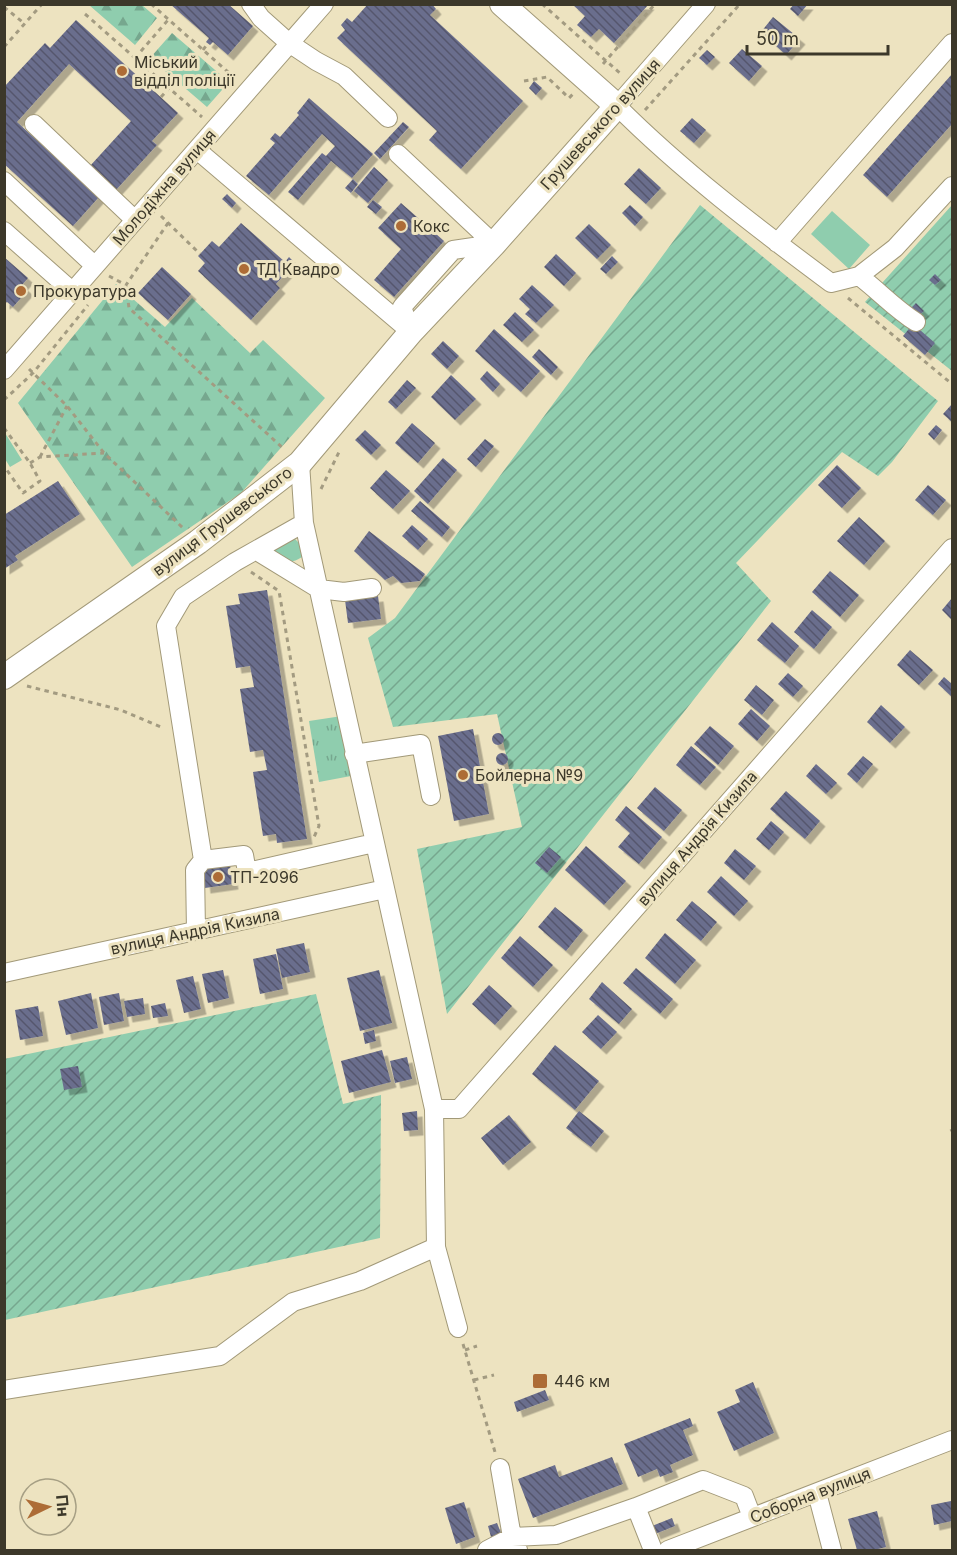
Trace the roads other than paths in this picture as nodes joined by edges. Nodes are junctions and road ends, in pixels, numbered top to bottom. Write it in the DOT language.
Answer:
graph roads {
  1 [pos="251,4"];
  2 [pos="324,4"];
  3 [pos="502,4"];
  4 [pos="706,4"];
  5 [pos="289,43"];
  6 [pos="952,43"];
  7 [pos="617,106"];
  8 [pos="388,118"];
  9 [pos="34,124"];
  10 [pos="197,150"];
  11 [pos="398,154"];
  12 [pos="4,181"];
  13 [pos="952,186"];
  14 [pos="135,220"];
  15 [pos="4,231"];
  16 [pos="777,243"];
  17 [pos="494,244"];
  18 [pos="95,266"];
  19 [pos="859,276"];
  20 [pos="72,292"];
  21 [pos="916,321"];
  22 [pos="411,332"];
  23 [pos="9,358"];
  24 [pos="300,463"];
  25 [pos="304,523"];
  26 [pos="952,548"];
  27 [pos="257,551"];
  28 [pos="372,588"];
  29 [pos="319,589"];
  30 [pos="15,681"];
  31 [pos="354,754"];
  32 [pos="431,796"];
  33 [pos="374,843"];
  34 [pos="203,860"];
  35 [pos="385,889"];
  36 [pos="196,931"];
  37 [pos="4,974"];
  38 [pos="434,1109"];
  39 [pos="436,1247"];
  40 [pos="458,1328"];
  41 [pos="4,1390"];
  42 [pos="952,1440"];
  43 [pos="500,1468"];
  44 [pos="817,1493"];
  45 [pos="636,1507"];
  46 [pos="752,1517"];
  47 [pos="515,1544"];
  48 [pos="487,1551"];
  49 [pos="652,1551"];
  50 [pos="668,1551"];
  51 [pos="832,1551"];
  1 -- 5 [label="street"];
  2 -- 5 [label="street, Молодіжна вулиця"];
  3 -- 7 [label="main road"];
  4 -- 7 [label="street, Грушевського вулиця"];
  5 -- 8 [label="street"];
  5 -- 10 [label="street, Молодіжна вулиця"];
  6 -- 16 [label="street"];
  7 -- 16 [label="street"];
  7 -- 17 [label="main road, Грушевського вулиця"];
  9 -- 14 [label="street"];
  10 -- 14 [label="street, Молодіжна вулиця"];
  10 -- 22 [label="street"];
  11 -- 17 [label="street"];
  12 -- 18 [label="street"];
  13 -- 19 [label="street"];
  14 -- 18 [label="street, Молодіжна вулиця"];
  15 -- 20 [label="street"];
  16 -- 19 [label="street"];
  17 -- 22 [label="main road, Грушевського вулиця"];
  18 -- 20 [label="street, Молодіжна вулиця"];
  19 -- 21 [label="street"];
  20 -- 23 [label="street, Молодіжна вулиця"];
  22 -- 24 [label="main road, вулиця Грушевського"];
  24 -- 25 [label="street"];
  24 -- 30 [label="main road, вулиця Грушевського"];
  25 -- 27 [label="street"];
  25 -- 29 [label="street"];
  26 -- 38 [label="street, вулиця Андрія Кизила"];
  27 -- 29 [label="street"];
  27 -- 34 [label="street"];
  28 -- 29 [label="street"];
  29 -- 31 [label="street"];
  31 -- 32 [label="street"];
  31 -- 33 [label="street"];
  33 -- 34 [label="street"];
  33 -- 35 [label="street"];
  34 -- 36 [label="street"];
  35 -- 36 [label="street, вулиця Андрія Кизила"];
  35 -- 38 [label="street"];
  36 -- 37 [label="street, вулиця Андрія Кизила"];
  38 -- 39 [label="street"];
  39 -- 40 [label="street"];
  39 -- 41 [label="street"];
  42 -- 44 [label="street, Соборна вулиця"];
  43 -- 47 [label="street"];
  44 -- 46 [label="street, Соборна вулиця"];
  44 -- 51 [label="street"];
  45 -- 46 [label="street"];
  45 -- 47 [label="street"];
  45 -- 49 [label="street"];
  46 -- 50 [label="street, Соборна вулиця"];
  47 -- 48 [label="street"];
}
